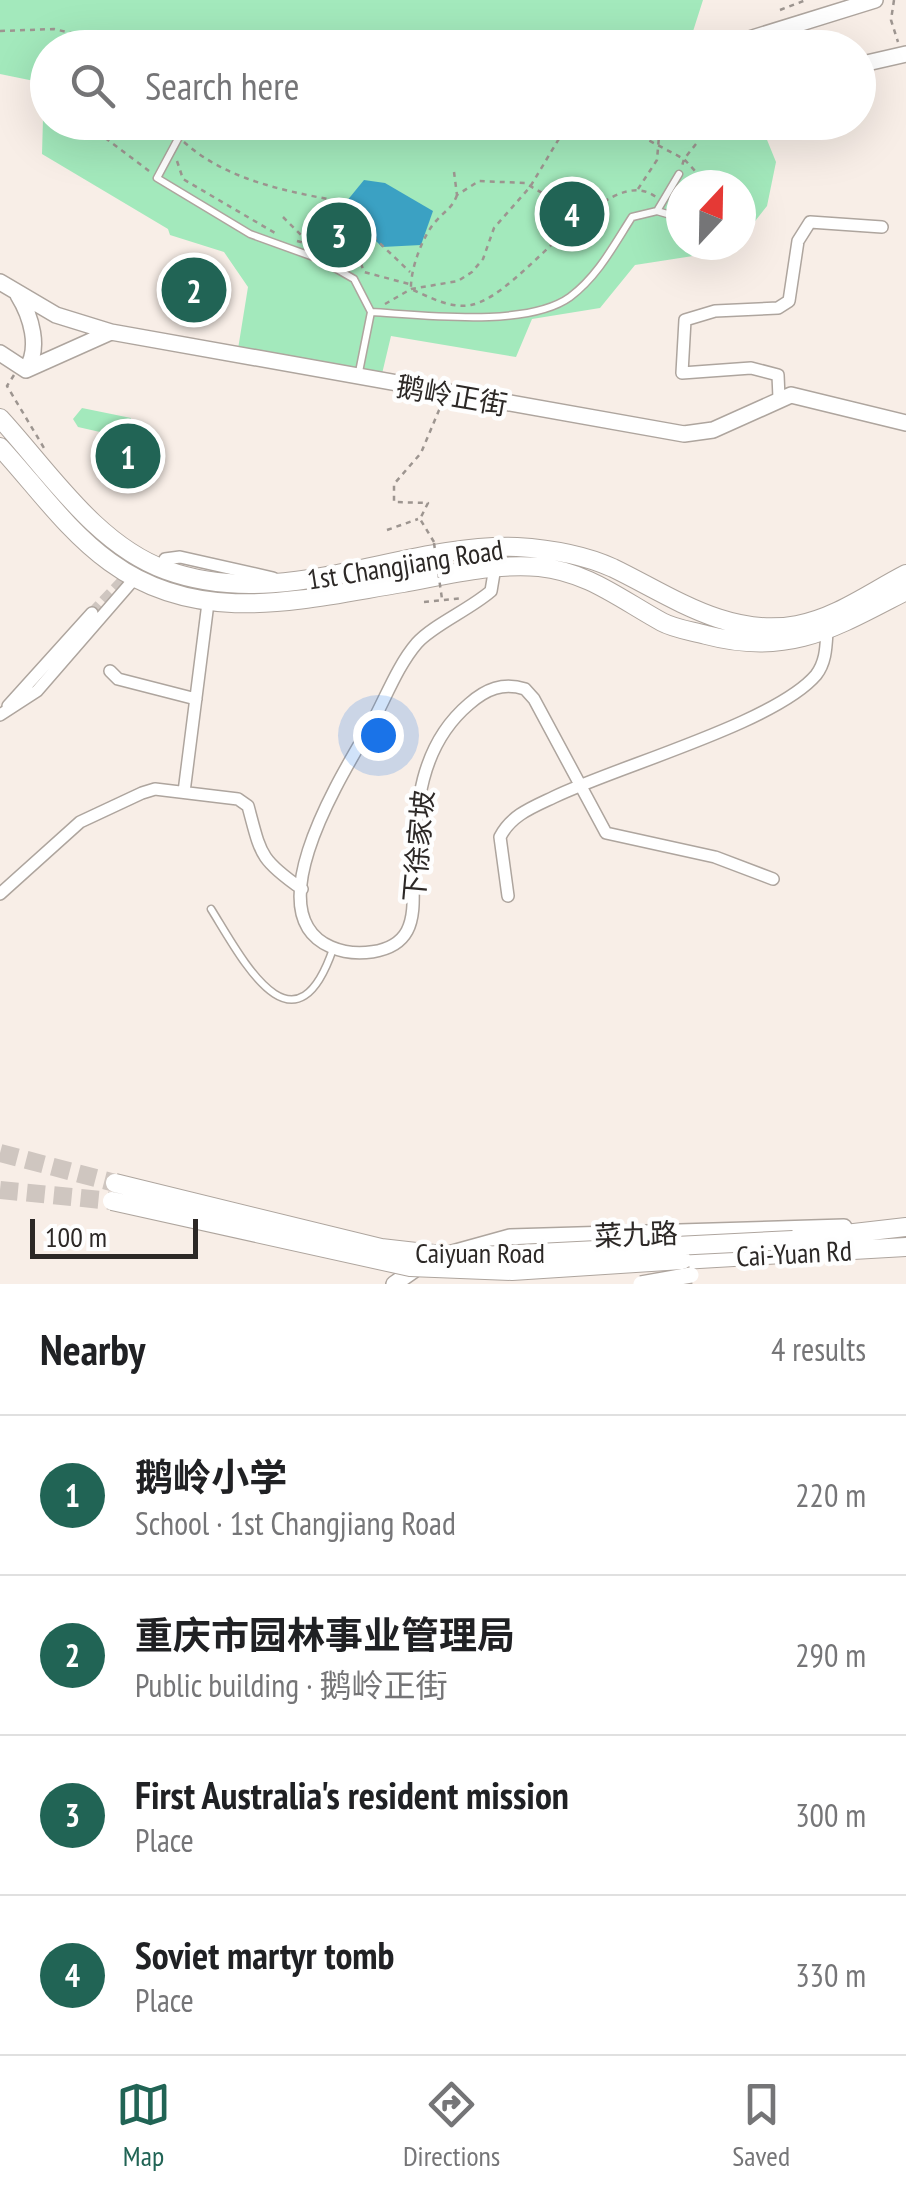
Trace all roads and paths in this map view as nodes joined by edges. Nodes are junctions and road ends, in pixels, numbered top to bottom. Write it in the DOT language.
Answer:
graph roads {
  1 [pos="806,0"];
  2 [pos="876,0"];
  3 [pos="894,0"];
  4 [pos="780,10"];
  5 [pos="58,30"];
  6 [pos="771,30"];
  7 [pos="0,31"];
  8 [pos="902,47"];
  9 [pos="876,58"];
  10 [pos="108,140"];
  11 [pos="178,140"];
  12 [pos="180,140"];
  13 [pos="183,140"];
  14 [pos="558,140"];
  15 [pos="647,140"];
  16 [pos="659,140"];
  17 [pos="696,144"];
  18 [pos="658,146"];
  19 [pos="684,159"];
  20 [pos="681,170"];
  21 [pos="694,170"];
  22 [pos="454,172"];
  23 [pos="158,178"];
  24 [pos="530,187"];
  25 [pos="638,190"];
  26 [pos="458,194"];
  27 [pos="666,194"];
  28 [pos="661,201"];
  29 [pos="592,208"];
  30 [pos="657,211"];
  31 [pos="666,214"];
  32 [pos="283,218"];
  33 [pos="882,228"];
  34 [pos="277,234"];
  35 [pos="292,240"];
  36 [pos="308,242"];
  37 [pos="312,257"];
  38 [pos="411,272"];
  39 [pos="0,282"];
  40 [pos="411,287"];
  41 [pos="18,294"];
  42 [pos="370,312"];
  43 [pos="111,332"];
  44 [pos="0,353"];
  45 [pos="22,370"];
  46 [pos="358,378"];
  47 [pos="446,394"];
  48 [pos="779,398"];
  49 [pos="0,418"];
  50 [pos="906,422"];
  51 [pos="0,447"];
  52 [pos="36,456"];
  53 [pos="420,519"];
  54 [pos="386,530"];
  55 [pos="165,559"];
  56 [pos="495,568"];
  57 [pos="906,574"];
  58 [pos="135,578"];
  59 [pos="292,582"];
  60 [pos="906,591"];
  61 [pos="464,598"];
  62 [pos="442,599"];
  63 [pos="424,602"];
  64 [pos="208,604"];
  65 [pos="92,613"];
  66 [pos="826,632"];
  67 [pos="110,671"];
  68 [pos="196,699"];
  69 [pos="1,715"];
  70 [pos="577,786"];
  71 [pos="184,792"];
  72 [pos="773,879"];
  73 [pos="302,889"];
  74 [pos="0,894"];
  75 [pos="508,896"];
  76 [pos="211,909"];
  77 [pos="334,948"];
  78 [pos="897,1227"];
  79 [pos="643,1235"];
  80 [pos="793,1240"];
  81 [pos="906,1247"];
  82 [pos="686,1267"];
  83 [pos="394,1284"];
  84 [pos="641,1284"];
  85 [pos="650,1284"];
  1 -- 4 [label="path"];
  2 -- 6 [label="street"];
  3 -- 8 [label="path"];
  5 -- 7 [label="path"];
  8 -- 9 [label="street"];
  10 -- 23 [label="path"];
  11 -- 23 [label="lane"];
  12 -- 34 [label="path"];
  13 -- 38 [label="path"];
  14 -- 24 [label="path"];
  15 -- 18 [label="path"];
  16 -- 18 [label="path"];
  17 -- 19 [label="path"];
  18 -- 19 [label="path"];
  18 -- 25 [label="path"];
  19 -- 20 [label="path"];
  19 -- 21 [label="path"];
  22 -- 26 [label="path"];
  23 -- 37 [label="lane"];
  24 -- 26 [label="path"];
  24 -- 29 [label="path"];
  24 -- 40 [label="path"];
  25 -- 28 [label="path"];
  25 -- 29 [label="path"];
  26 -- 38 [label="path"];
  27 -- 28 [label="lane"];
  28 -- 30 [label="lane"];
  29 -- 40 [label="path"];
  30 -- 31 [label="lane"];
  30 -- 42 [label="lane"];
  32 -- 36 [label="path"];
  33 -- 48 [label="street"];
  35 -- 36 [label="path"];
  36 -- 37 [label="path"];
  36 -- 40 [label="path"];
  37 -- 42 [label="lane"];
  38 -- 40 [label="path"];
  39 -- 41 [label="street, 鹅岭正街"];
  40 -- 42 [label="path"];
  41 -- 43 [label="street, 鹅岭正街"];
  41 -- 45 [label="street"];
  42 -- 46 [label="lane"];
  43 -- 45 [label="street"];
  43 -- 46 [label="street, 鹅岭正街"];
  44 -- 45 [label="street"];
  45 -- 52 [label="path"];
  46 -- 47 [label="street, 鹅岭正街"];
  47 -- 48 [label="street, 鹅岭正街"];
  47 -- 53 [label="path"];
  48 -- 50 [label="street"];
  49 -- 52 [label="main road, 1st Changjiang Road"];
  51 -- 58 [label="main road"];
  52 -- 59 [label="main road, 1st Changjiang Road"];
  53 -- 54 [label="path"];
  53 -- 62 [label="path, bridge"];
  55 -- 59 [label="street"];
  56 -- 64 [label="main road"];
  56 -- 66 [label="main road"];
  56 -- 73 [label="street"];
  57 -- 59 [label="main road, 1st Changjiang Road"];
  58 -- 64 [label="main road"];
  58 -- 69 [label="street"];
  60 -- 66 [label="main road"];
  61 -- 62 [label="path"];
  62 -- 63 [label="path"];
  64 -- 68 [label="street"];
  65 -- 69 [label="street"];
  66 -- 70 [label="street"];
  67 -- 68 [label="street"];
  68 -- 71 [label="street"];
  70 -- 72 [label="street"];
  70 -- 75 [label="street"];
  70 -- 77 [label="street, 下徐家坡"];
  71 -- 73 [label="street"];
  71 -- 74 [label="street"];
  73 -- 77 [label="street"];
  76 -- 77 [label="lane"];
  78 -- 79 [label="street, 菜九路"];
  78 -- 80 [label="main road, Cai-Yuan Rd"];
  79 -- 83 [label="street, 菜九路, bridge"];
  79 -- 85 [label="street"];
  80 -- 82 [label="main road, Caiyuan Road, bridge"];
  81 -- 82 [label="main road, Cai-Yuan Rd"];
  82 -- 84 [label="street, 菜九路, bridge"];
}
